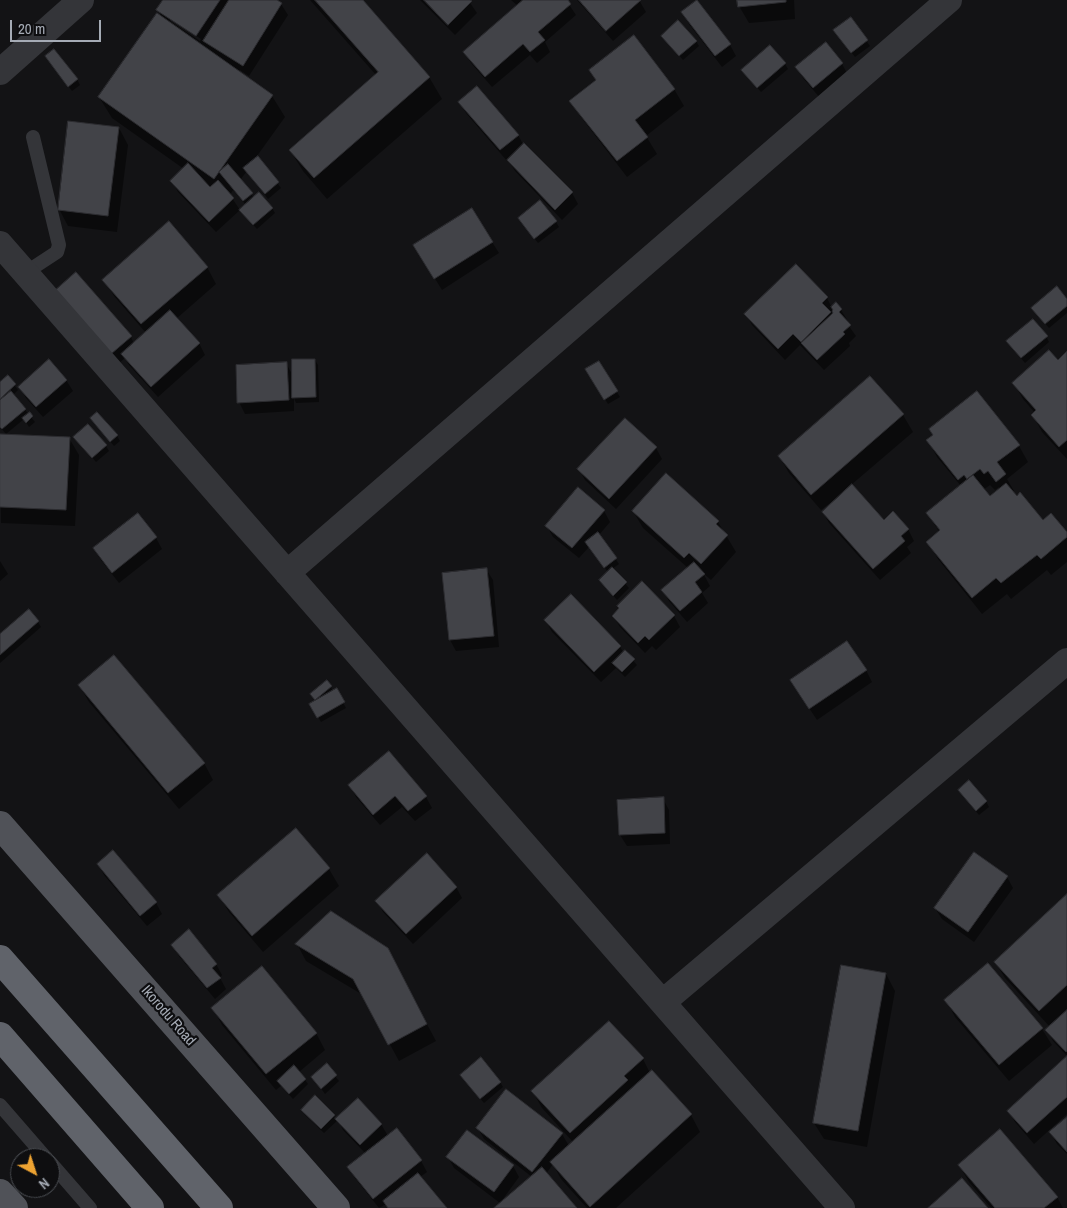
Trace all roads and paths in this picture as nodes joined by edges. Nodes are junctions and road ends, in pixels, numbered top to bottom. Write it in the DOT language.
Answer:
graph roads {
  1 [pos="81,0"];
  2 [pos="949,0"];
  3 [pos="0,72"];
  4 [pos="33,137"];
  5 [pos="0,244"];
  6 [pos="25,273"];
  7 [pos="287,574"];
  8 [pos="1067,661"];
  9 [pos="0,825"];
  10 [pos="0,959"];
  11 [pos="662,1002"];
  12 [pos="0,1036"];
  13 [pos="0,1105"];
  14 [pos="37,1148"];
  15 [pos="60,1174"];
  16 [pos="0,1193"];
  17 [pos="14,1208"];
  18 [pos="90,1208"];
  19 [pos="150,1208"];
  20 [pos="219,1208"];
  21 [pos="336,1208"];
  22 [pos="842,1208"];
  1 -- 3 [label="street"];
  2 -- 7 [label="street"];
  4 -- 6 [label="lane"];
  5 -- 6 [label="street"];
  6 -- 7 [label="street"];
  7 -- 11 [label="street"];
  8 -- 11 [label="street"];
  9 -- 21 [label="main road, Ikorodu Road"];
  10 -- 20 [label="highway"];
  11 -- 22 [label="street"];
  12 -- 19 [label="highway"];
  13 -- 14 [label="lane"];
  15 -- 18 [label="lane"];
  16 -- 17 [label="main road"];
}
